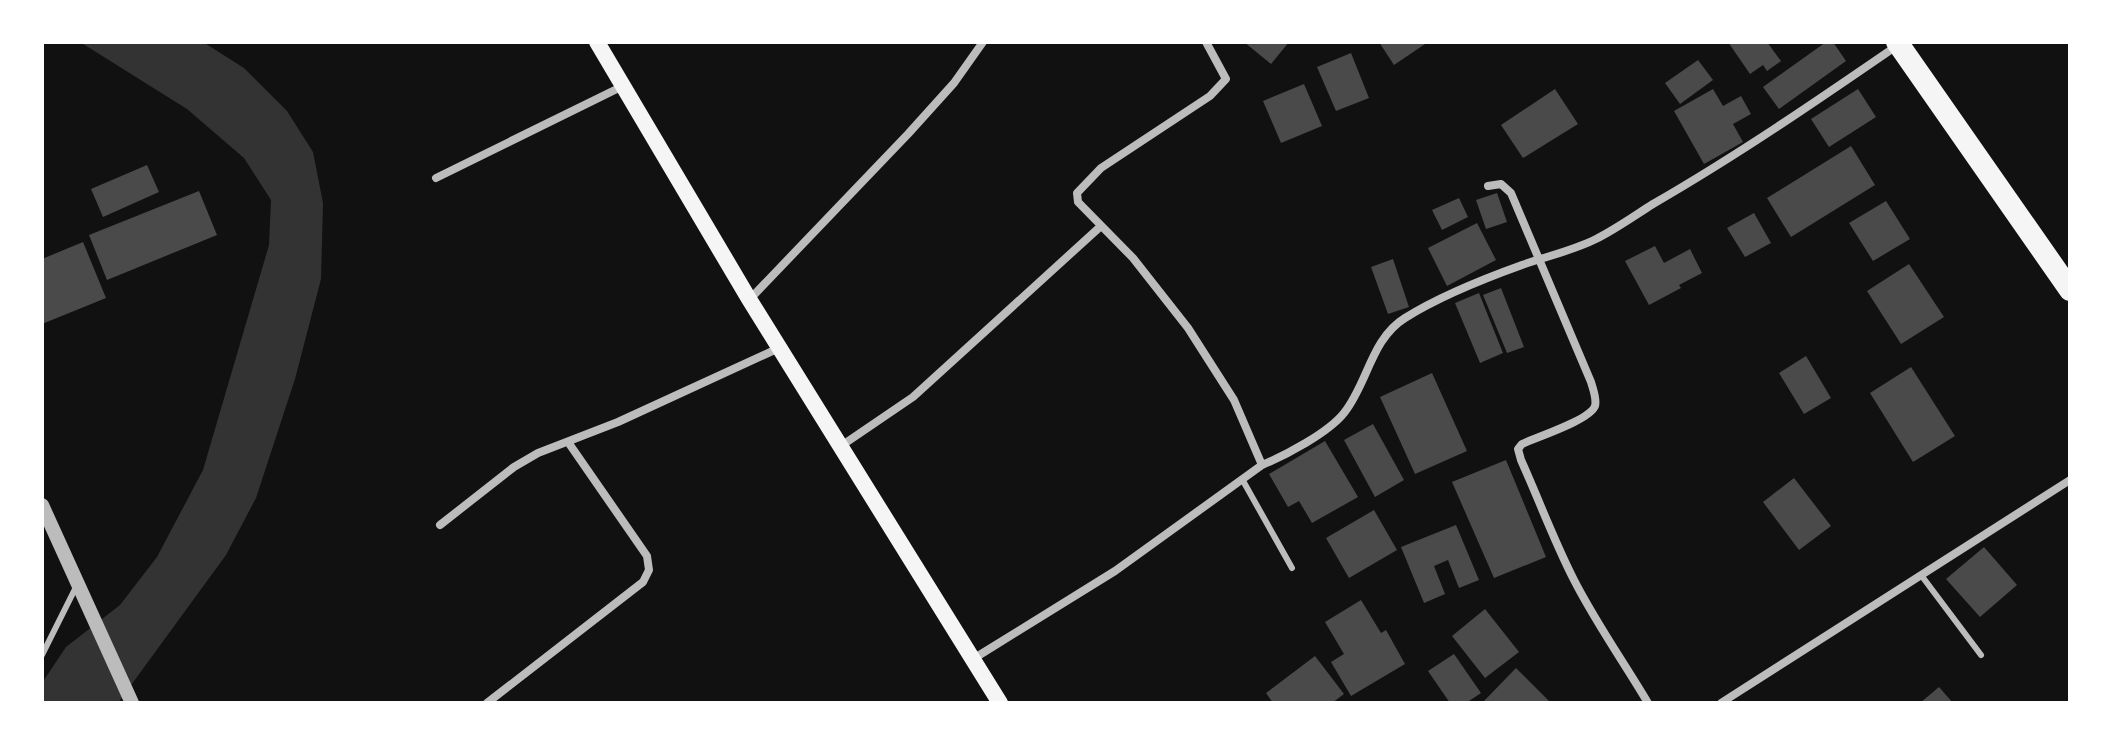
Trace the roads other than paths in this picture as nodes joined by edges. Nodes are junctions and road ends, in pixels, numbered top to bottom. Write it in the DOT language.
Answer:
graph roads {
  1 [pos="597,42"];
  2 [pos="983,42"];
  3 [pos="1206,42"];
  4 [pos="1898,43"];
  5 [pos="624,86"];
  6 [pos="436,178"];
  7 [pos="1488,186"];
  8 [pos="1101,226"];
  9 [pos="1540,259"];
  10 [pos="2070,290"];
  11 [pos="749,299"];
  12 [pos="779,348"];
  13 [pos="568,442"];
  14 [pos="841,446"];
  15 [pos="1262,465"];
  16 [pos="1242,479"];
  17 [pos="2070,480"];
  18 [pos="42,505"];
  19 [pos="440,525"];
  20 [pos="1292,568"];
  21 [pos="1921,575"];
  22 [pos="78,581"];
  23 [pos="42,655"];
  24 [pos="1981,655"];
  25 [pos="973,659"];
  26 [pos="132,703"];
  27 [pos="487,703"];
  28 [pos="1000,703"];
  29 [pos="1648,703"];
  30 [pos="1721,703"];
  1 -- 5 [label="main road"];
  2 -- 11 [label="street"];
  3 -- 8 [label="street"];
  4 -- 9 [label="street"];
  4 -- 10 [label="highway"];
  5 -- 6 [label="street"];
  5 -- 11 [label="main road"];
  7 -- 9 [label="street"];
  8 -- 14 [label="street"];
  8 -- 15 [label="street"];
  9 -- 15 [label="street"];
  9 -- 29 [label="street"];
  11 -- 12 [label="main road"];
  12 -- 13 [label="street"];
  12 -- 14 [label="main road"];
  13 -- 19 [label="street"];
  13 -- 27 [label="street"];
  14 -- 25 [label="main road"];
  15 -- 16 [label="street"];
  16 -- 20 [label="lane"];
  16 -- 25 [label="street"];
  17 -- 21 [label="street"];
  18 -- 22 [label="street"];
  21 -- 24 [label="lane"];
  21 -- 30 [label="street"];
  22 -- 23 [label="lane"];
  22 -- 26 [label="street"];
  25 -- 28 [label="main road"];
}
